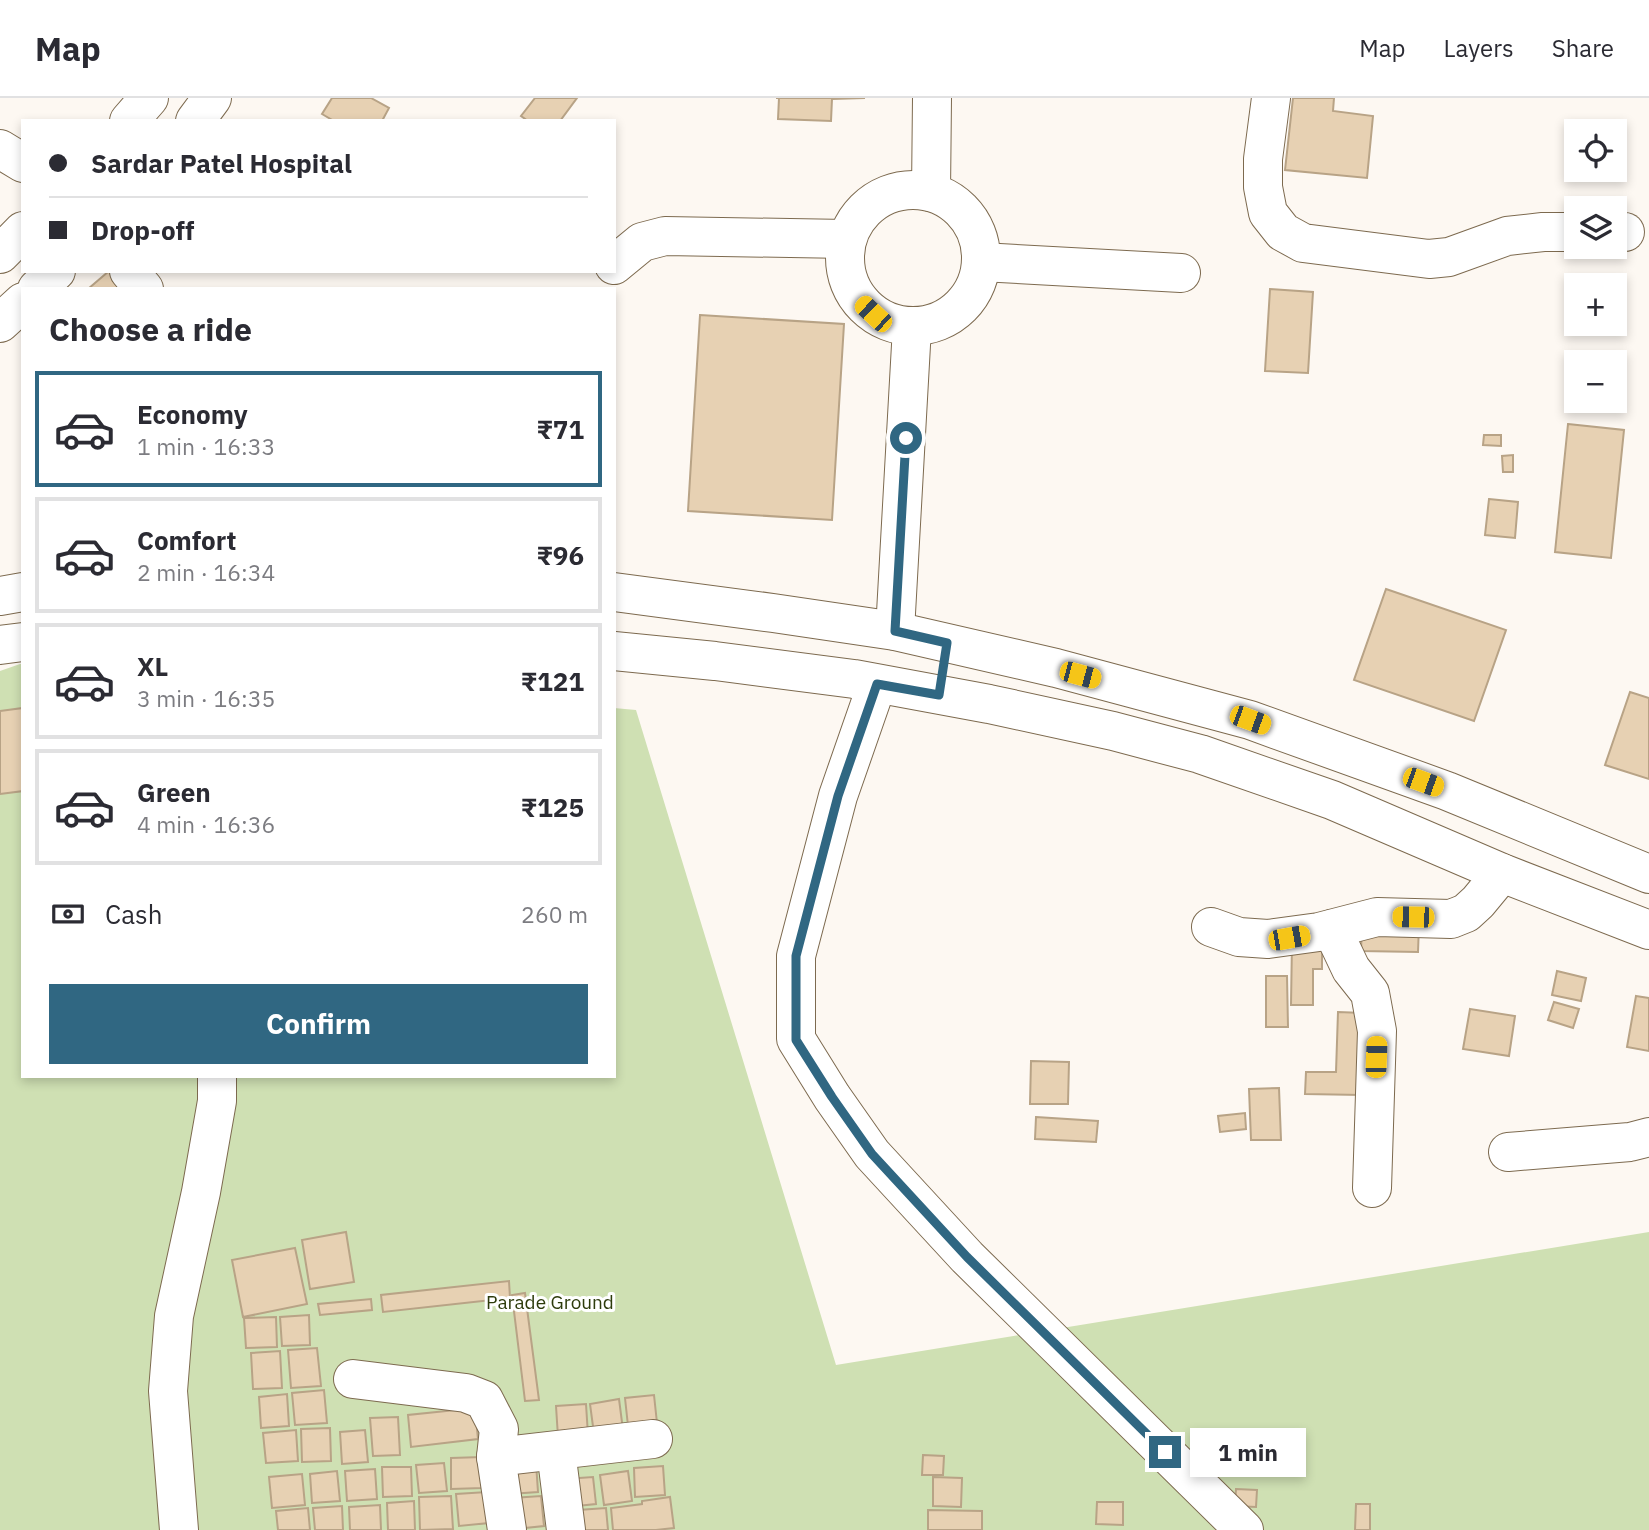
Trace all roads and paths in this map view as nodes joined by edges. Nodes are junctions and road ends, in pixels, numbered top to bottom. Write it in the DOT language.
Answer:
graph roads {
  1 [pos="149,98"];
  2 [pos="212,98"];
  3 [pos="932,98"];
  4 [pos="1271,98"];
  5 [pos="132,119"];
  6 [pos="196,119"];
  7 [pos="0,149"];
  8 [pos="21,161"];
  9 [pos="931,192"];
  10 [pos="1564,232"];
  11 [pos="21,233"];
  12 [pos="847,239"];
  13 [pos="0,254"];
  14 [pos="981,262"];
  15 [pos="616,263"];
  16 [pos="54,273"];
  17 [pos="132,273"];
  18 [pos="608,273"];
  19 [pos="1181,273"];
  20 [pos="39,287"];
  21 [pos="142,287"];
  22 [pos="598,287"];
  23 [pos="21,304"];
  24 [pos="0,323"];
  25 [pos="912,327"];
  26 [pos="21,592"];
  27 [pos="616,592"];
  28 [pos="0,596"];
  29 [pos="21,612"];
  30 [pos="0,616"];
  31 [pos="895,631"];
  32 [pos="21,642"];
  33 [pos="947,643"];
  34 [pos="0,645"];
  35 [pos="616,651"];
  36 [pos="21,668"];
  37 [pos="0,671"];
  38 [pos="877,684"];
  39 [pos="939,695"];
  40 [pos="1502,873"];
  41 [pos="1649,874"];
  42 [pos="1211,927"];
  43 [pos="1332,929"];
  44 [pos="1649,930"];
  45 [pos="217,1078"];
  46 [pos="1649,1137"];
  47 [pos="1508,1152"];
  48 [pos="1372,1188"];
  49 [pos="353,1379"];
  50 [pos="653,1439"];
  51 [pos="556,1451"];
  52 [pos="496,1457"];
  53 [pos="180,1530"];
  54 [pos="507,1530"];
  55 [pos="566,1530"];
  56 [pos="1244,1530"];
  1 -- 5 [label="main road"];
  2 -- 6 [label="main road"];
  3 -- 9 [label="main road"];
  4 -- 10 [label="main road"];
  7 -- 8 [label="main road"];
  9 -- 12 [label="main road"];
  9 -- 14 [label="main road"];
  11 -- 13 [label="main road"];
  12 -- 15 [label="main road"];
  12 -- 25 [label="main road"];
  14 -- 19 [label="main road"];
  14 -- 25 [label="main road"];
  16 -- 20 [label="main road"];
  17 -- 21 [label="main road"];
  18 -- 22 [label="main road"];
  23 -- 24 [label="main road"];
  25 -- 31 [label="main road"];
  26 -- 28 [label="main road"];
  27 -- 31 [label="main road"];
  29 -- 30 [label="main road"];
  31 -- 33 [label="main road"];
  32 -- 34 [label="main road"];
  33 -- 39 [label="main road"];
  33 -- 41 [label="main road"];
  35 -- 38 [label="main road"];
  36 -- 37 [label="main road"];
  38 -- 39 [label="main road"];
  38 -- 56 [label="main road"];
  39 -- 40 [label="main road"];
  40 -- 43 [label="main road"];
  40 -- 44 [label="main road"];
  42 -- 43 [label="main road"];
  43 -- 48 [label="main road"];
  45 -- 53 [label="main road"];
  46 -- 47 [label="main road"];
  49 -- 52 [label="main road"];
  50 -- 51 [label="main road"];
  51 -- 52 [label="main road"];
  51 -- 55 [label="main road"];
  52 -- 54 [label="main road"];
}
